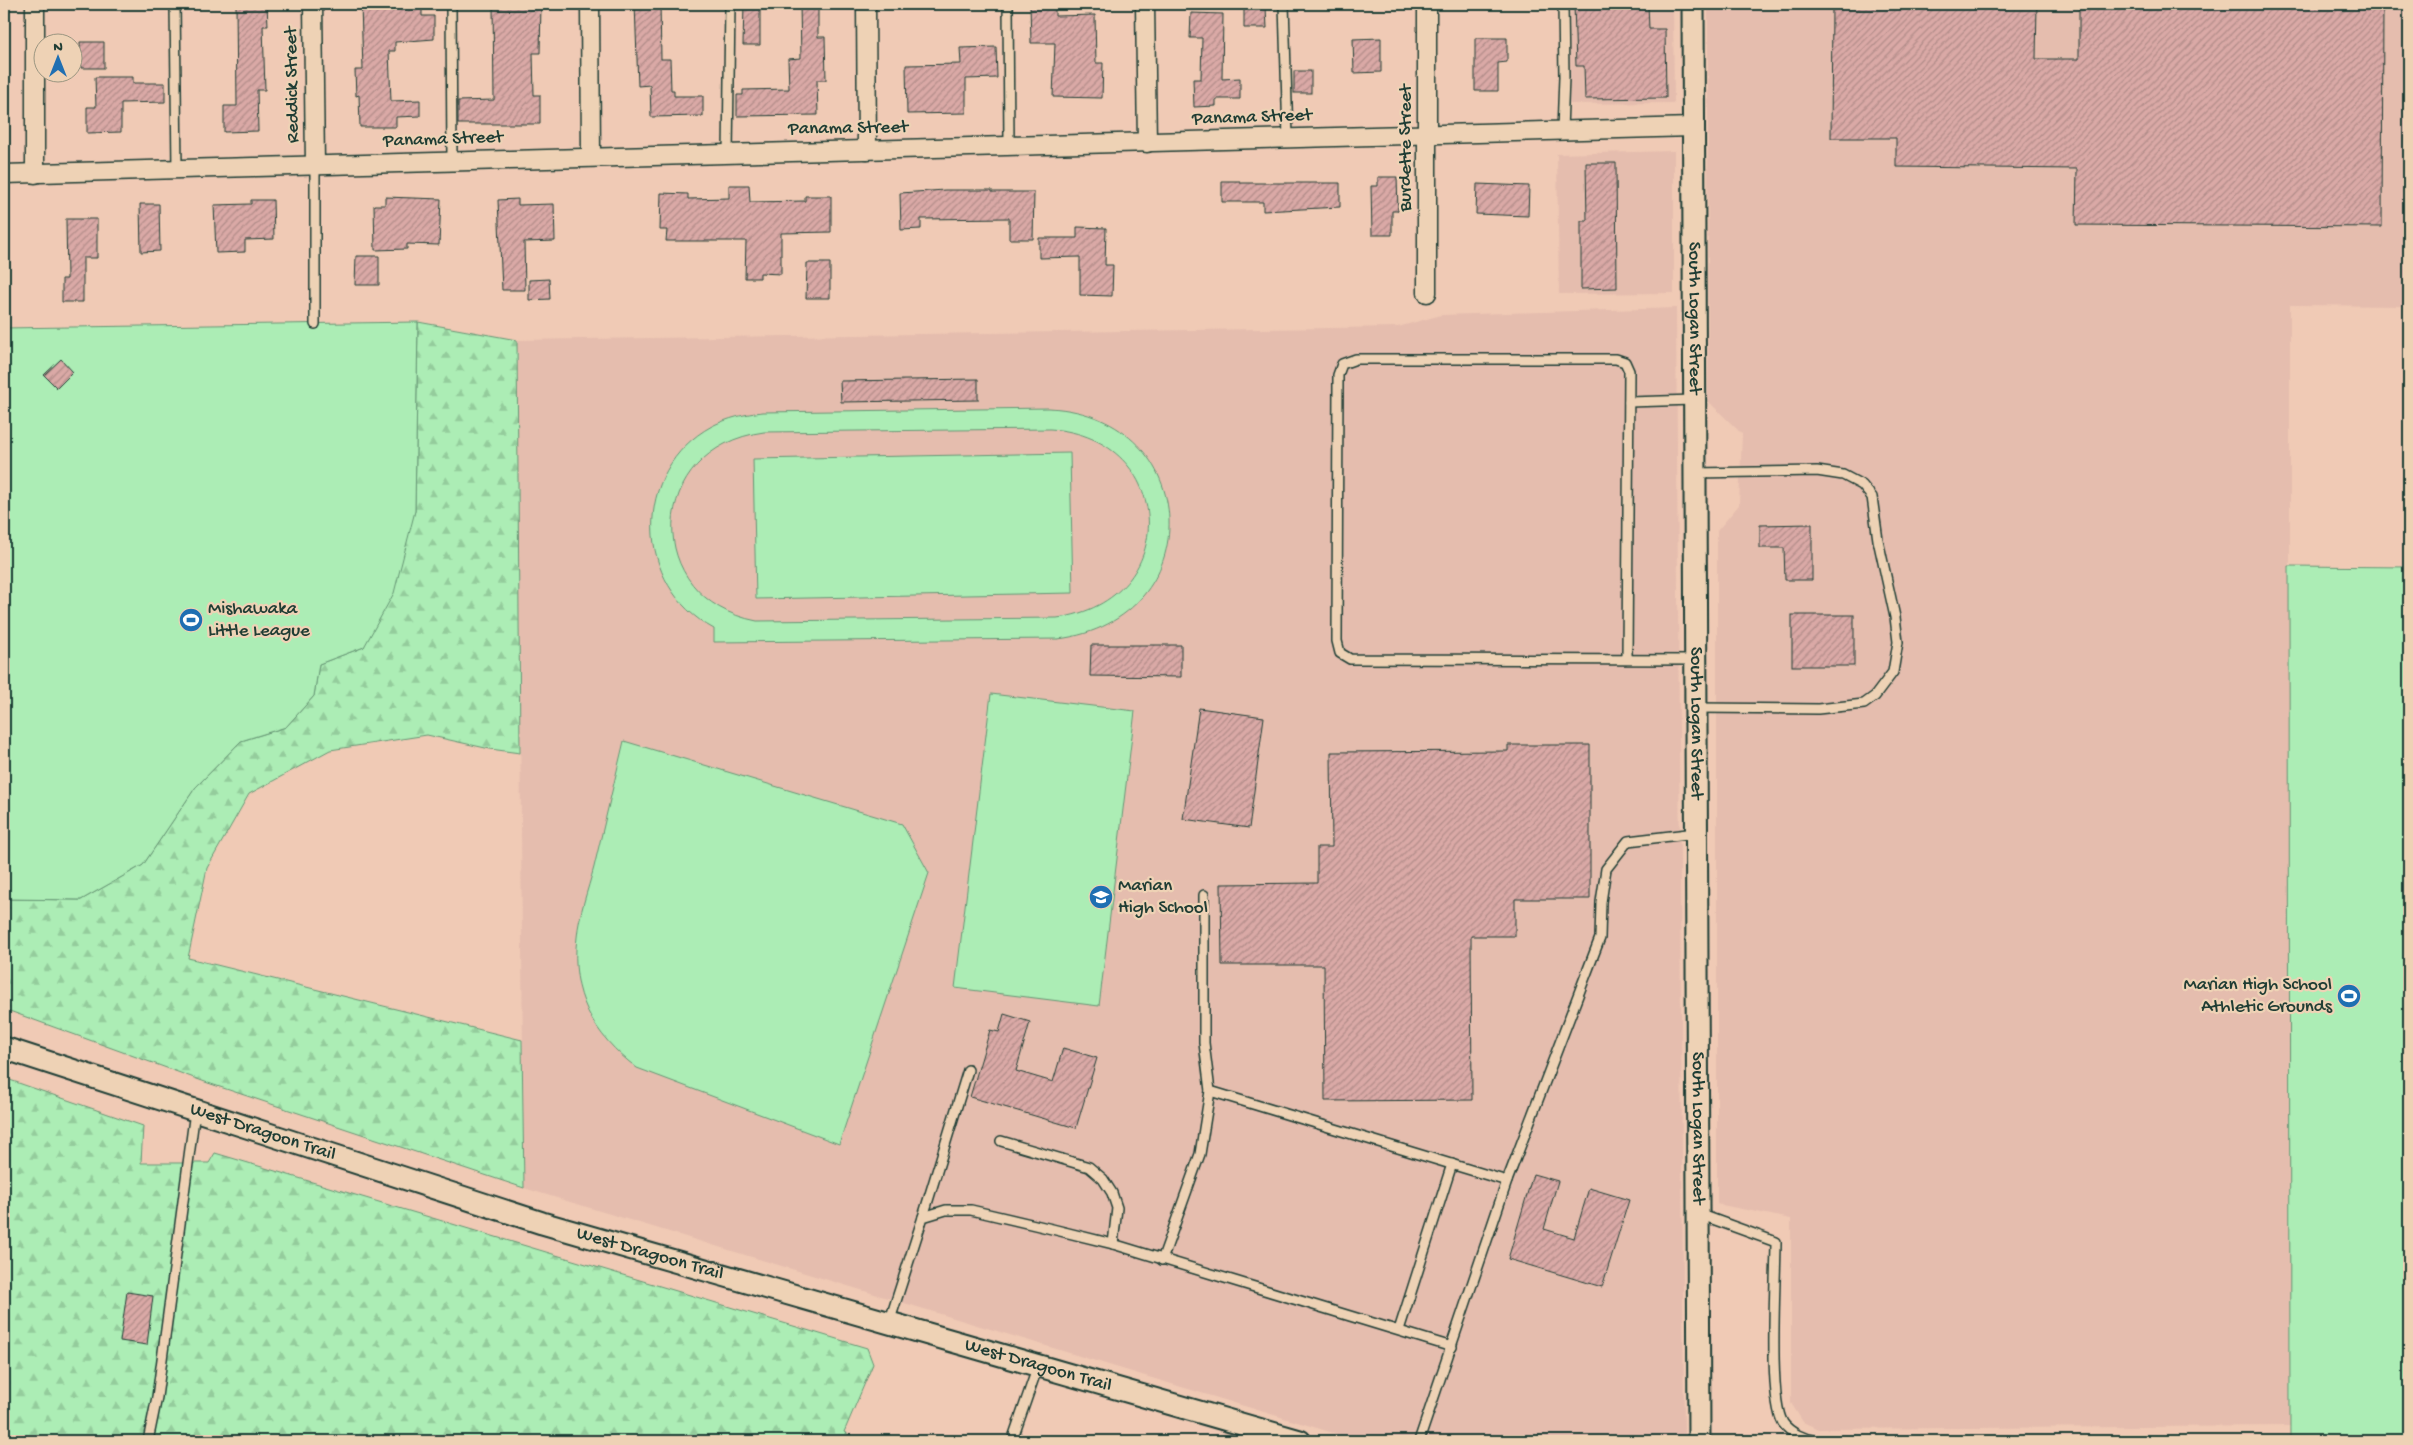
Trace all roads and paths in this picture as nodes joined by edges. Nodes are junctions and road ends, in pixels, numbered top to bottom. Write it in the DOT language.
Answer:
graph roads {
  1 [pos="35,4"];
  2 [pos="175,4"];
  3 [pos="313,4"];
  4 [pos="451,4"];
  5 [pos="590,4"];
  6 [pos="730,4"];
  7 [pos="866,4"];
  8 [pos="1008,4"];
  9 [pos="1146,4"];
  10 [pos="1284,4"];
  11 [pos="1427,4"];
  12 [pos="1563,4"];
  13 [pos="1692,4"];
  14 [pos="1693,128"];
  15 [pos="1562,130"];
  16 [pos="1427,134"];
  17 [pos="1288,138"];
  18 [pos="1146,142"];
  19 [pos="1009,146"];
  20 [pos="867,150"];
  21 [pos="728,154"];
  22 [pos="591,157"];
  23 [pos="452,161"];
  24 [pos="315,165"];
  25 [pos="177,169"];
  26 [pos="4,174"];
  27 [pos="36,174"];
  28 [pos="1427,293"];
  29 [pos="315,324"];
  30 [pos="1694,400"];
  31 [pos="1629,402"];
  32 [pos="1694,473"];
  33 [pos="1627,660"];
  34 [pos="1695,660"];
  35 [pos="1696,708"];
  36 [pos="1696,833"];
  37 [pos="1204,895"];
  38 [pos="4,1048"];
  39 [pos="968,1070"];
  40 [pos="1210,1091"];
  41 [pos="195,1111"];
  42 [pos="1001,1142"];
  43 [pos="1452,1164"];
  44 [pos="1507,1181"];
  45 [pos="1698,1213"];
  46 [pos="923,1217"];
  47 [pos="1113,1244"];
  48 [pos="1162,1260"];
  49 [pos="889,1323"];
  50 [pos="1399,1330"];
  51 [pos="1452,1347"];
  52 [pos="1038,1366"];
  53 [pos="148,1441"];
  54 [pos="1012,1441"];
  55 [pos="1300,1441"];
  56 [pos="1419,1441"];
  57 [pos="1699,1441"];
  58 [pos="1816,1441"];
  1 -- 27 [label="street"];
  2 -- 25 [label="lane"];
  3 -- 24 [label="street, Reddick Street"];
  4 -- 23 [label="lane"];
  5 -- 22 [label="street"];
  6 -- 21 [label="lane"];
  7 -- 20 [label="street"];
  8 -- 19 [label="lane"];
  9 -- 18 [label="street"];
  10 -- 17 [label="lane"];
  11 -- 16 [label="street, Burdette Street"];
  12 -- 15 [label="lane"];
  13 -- 14 [label="street, South Logan Street"];
  14 -- 15 [label="street, Panama Street"];
  14 -- 30 [label="street, South Logan Street"];
  15 -- 16 [label="street, Panama Street"];
  16 -- 17 [label="street, Panama Street"];
  16 -- 28 [label="street, Burdette Street"];
  17 -- 18 [label="street, Panama Street"];
  18 -- 19 [label="street, Panama Street"];
  19 -- 20 [label="street, Panama Street"];
  20 -- 21 [label="street, Panama Street"];
  21 -- 22 [label="street, Panama Street"];
  22 -- 23 [label="street, Panama Street"];
  23 -- 24 [label="street, Panama Street"];
  24 -- 25 [label="street, Panama Street"];
  24 -- 29 [label="lane"];
  25 -- 27 [label="street, Panama Street"];
  26 -- 27 [label="street, Panama Street"];
  30 -- 31 [label="lane"];
  30 -- 32 [label="street, South Logan Street"];
  31 -- 33 [label="lane"];
  31 -- 33 [label="lane"];
  32 -- 34 [label="street, South Logan Street"];
  32 -- 35 [label="lane"];
  33 -- 34 [label="lane"];
  34 -- 35 [label="street, South Logan Street"];
  35 -- 36 [label="street, South Logan Street"];
  36 -- 44 [label="lane"];
  36 -- 45 [label="street, South Logan Street"];
  37 -- 40 [label="lane"];
  38 -- 41 [label="street, West Dragoon Trail"];
  39 -- 46 [label="lane"];
  40 -- 43 [label="lane"];
  40 -- 48 [label="lane"];
  41 -- 49 [label="street, West Dragoon Trail"];
  41 -- 53 [label="lane"];
  42 -- 47 [label="lane"];
  43 -- 44 [label="lane"];
  43 -- 50 [label="lane"];
  44 -- 51 [label="lane"];
  45 -- 57 [label="street, South Logan Street"];
  45 -- 58 [label="lane"];
  46 -- 47 [label="lane"];
  46 -- 49 [label="lane"];
  47 -- 48 [label="lane"];
  48 -- 50 [label="lane"];
  49 -- 52 [label="street, West Dragoon Trail"];
  50 -- 51 [label="lane"];
  51 -- 56 [label="lane"];
  52 -- 54 [label="lane"];
  52 -- 55 [label="street, West Dragoon Trail"];
}
